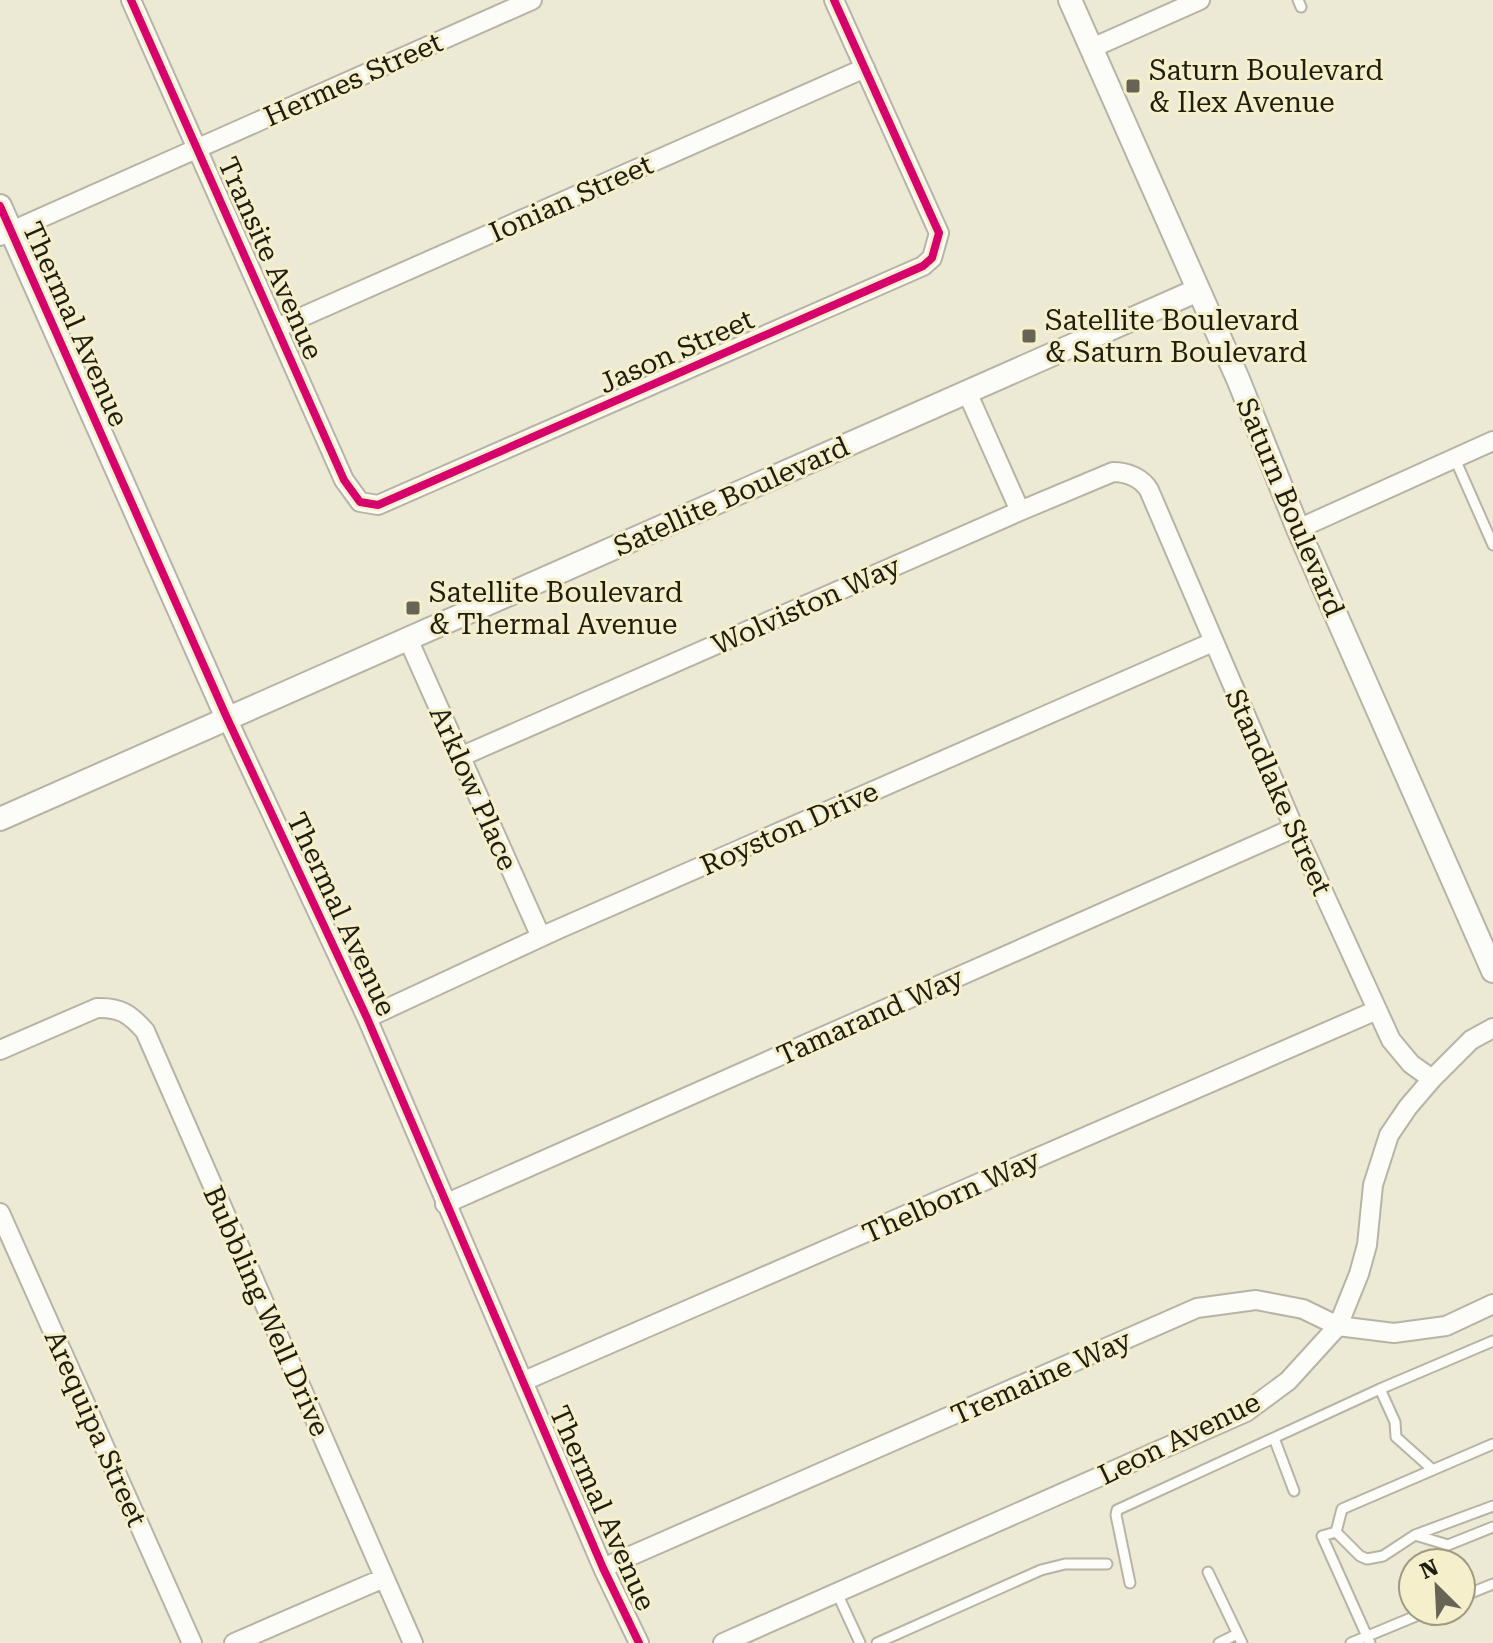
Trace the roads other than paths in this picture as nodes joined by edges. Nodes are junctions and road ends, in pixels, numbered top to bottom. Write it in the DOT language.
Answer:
graph roads {
  1 [pos="131,0"];
  2 [pos="532,0"];
  3 [pos="834,0"];
  4 [pos="1070,0"];
  5 [pos="1200,0"];
  6 [pos="1092,48"];
  7 [pos="865,68"];
  8 [pos="198,147"];
  9 [pos="0,206"];
  10 [pos="6,234"];
  11 [pos="1198,290"];
  12 [pos="277,328"];
  13 [pos="967,392"];
  14 [pos="1493,441"];
  15 [pos="1455,459"];
  16 [pos="1149,490"];
  17 [pos="392,500"];
  18 [pos="1020,511"];
  19 [pos="1298,529"];
  20 [pos="1493,545"];
  21 [pos="408,639"];
  22 [pos="1213,642"];
  23 [pos="227,718"];
  24 [pos="460,757"];
  25 [pos="0,819"];
  26 [pos="1294,828"];
  27 [pos="541,937"];
  28 [pos="1493,971"];
  29 [pos="1377,1010"];
  30 [pos="367,1018"];
  31 [pos="1493,1028"];
  32 [pos="0,1050"];
  33 [pos="1432,1079"];
  34 [pos="445,1204"];
  35 [pos="0,1213"];
  36 [pos="1493,1304"];
  37 [pos="1338,1326"];
  38 [pos="1493,1341"];
  39 [pos="524,1381"];
  40 [pos="1380,1389"];
  41 [pos="1274,1438"];
  42 [pos="1493,1444"];
  43 [pos="1433,1470"];
  44 [pos="1294,1491"];
  45 [pos="1493,1506"];
  46 [pos="1493,1527"];
  47 [pos="1336,1532"];
  48 [pos="1415,1535"];
  49 [pos="1107,1564"];
  50 [pos="603,1568"];
  51 [pos="1208,1572"];
  52 [pos="384,1578"];
  53 [pos="1130,1583"];
  54 [pos="837,1593"];
  55 [pos="1397,1626"];
  56 [pos="1240,1638"];
  57 [pos="1368,1640"];
  58 [pos="192,1643"];
  59 [pos="234,1643"];
  60 [pos="413,1643"];
  61 [pos="639,1643"];
  62 [pos="723,1643"];
  63 [pos="860,1643"];
  64 [pos="877,1643"];
  65 [pos="1219,1643"];
  66 [pos="1351,1643"];
  1 -- 8 [label="street, Transite Avenue"];
  2 -- 8 [label="street, Hermes Street"];
  3 -- 7 [label="street"];
  4 -- 6 [label="street, Saturn Boulevard"];
  5 -- 6 [label="street"];
  6 -- 11 [label="street, Saturn Boulevard"];
  7 -- 12 [label="street, Ionian Street"];
  7 -- 17 [label="street, Jason Street"];
  8 -- 10 [label="street, Hermes Street"];
  8 -- 12 [label="street, Transite Avenue"];
  9 -- 10 [label="street, Thermal Avenue"];
  10 -- 23 [label="street, Thermal Avenue"];
  11 -- 13 [label="street, Satellite Boulevard"];
  11 -- 19 [label="street, Saturn Boulevard"];
  12 -- 17 [label="street, Transite Avenue"];
  13 -- 18 [label="street"];
  13 -- 21 [label="street, Satellite Boulevard"];
  14 -- 15 [label="street"];
  15 -- 19 [label="street"];
  15 -- 20 [label="lane"];
  16 -- 18 [label="street, Wolviston Way"];
  16 -- 22 [label="street, Standlake Street"];
  18 -- 24 [label="street, Wolviston Way"];
  19 -- 28 [label="street, Saturn Boulevard"];
  21 -- 23 [label="street, Satellite Boulevard"];
  21 -- 24 [label="street, Arklow Place"];
  22 -- 26 [label="street, Standlake Street"];
  22 -- 27 [label="street, Royston Drive"];
  23 -- 25 [label="street, Satellite Boulevard"];
  23 -- 30 [label="street, Thermal Avenue"];
  24 -- 27 [label="street, Arklow Place"];
  26 -- 29 [label="street, Standlake Street"];
  26 -- 34 [label="street, Tamarand Way"];
  27 -- 30 [label="street, Royston Drive"];
  29 -- 33 [label="street, Standlake Street"];
  29 -- 39 [label="street, Thelborn Way"];
  30 -- 34 [label="street, Thermal Avenue"];
  31 -- 33 [label="street, Leon Avenue"];
  32 -- 52 [label="street, Bubbling Well Drive"];
  33 -- 37 [label="street, Leon Avenue"];
  34 -- 39 [label="street, Thermal Avenue"];
  35 -- 58 [label="street, Arequipa Street"];
  36 -- 37 [label="street, Tremaine Way"];
  37 -- 50 [label="street, Tremaine Way"];
  37 -- 54 [label="street, Leon Avenue"];
  38 -- 40 [label="lane"];
  39 -- 50 [label="street, Thermal Avenue"];
  40 -- 41 [label="lane"];
  40 -- 43 [label="lane"];
  41 -- 44 [label="lane"];
  41 -- 53 [label="lane"];
  42 -- 43 [label="lane"];
  43 -- 47 [label="lane"];
  45 -- 48 [label="lane"];
  46 -- 48 [label="lane"];
  47 -- 48 [label="lane"];
  47 -- 57 [label="lane"];
  49 -- 64 [label="lane"];
  50 -- 61 [label="street, Thermal Avenue"];
  51 -- 56 [label="lane"];
  52 -- 59 [label="street"];
  52 -- 60 [label="street, Bubbling Well Drive"];
  54 -- 62 [label="street, Leon Avenue"];
  54 -- 63 [label="lane"];
  55 -- 57 [label="lane"];
  56 -- 65 [label="lane"];
  57 -- 66 [label="lane"];
}
